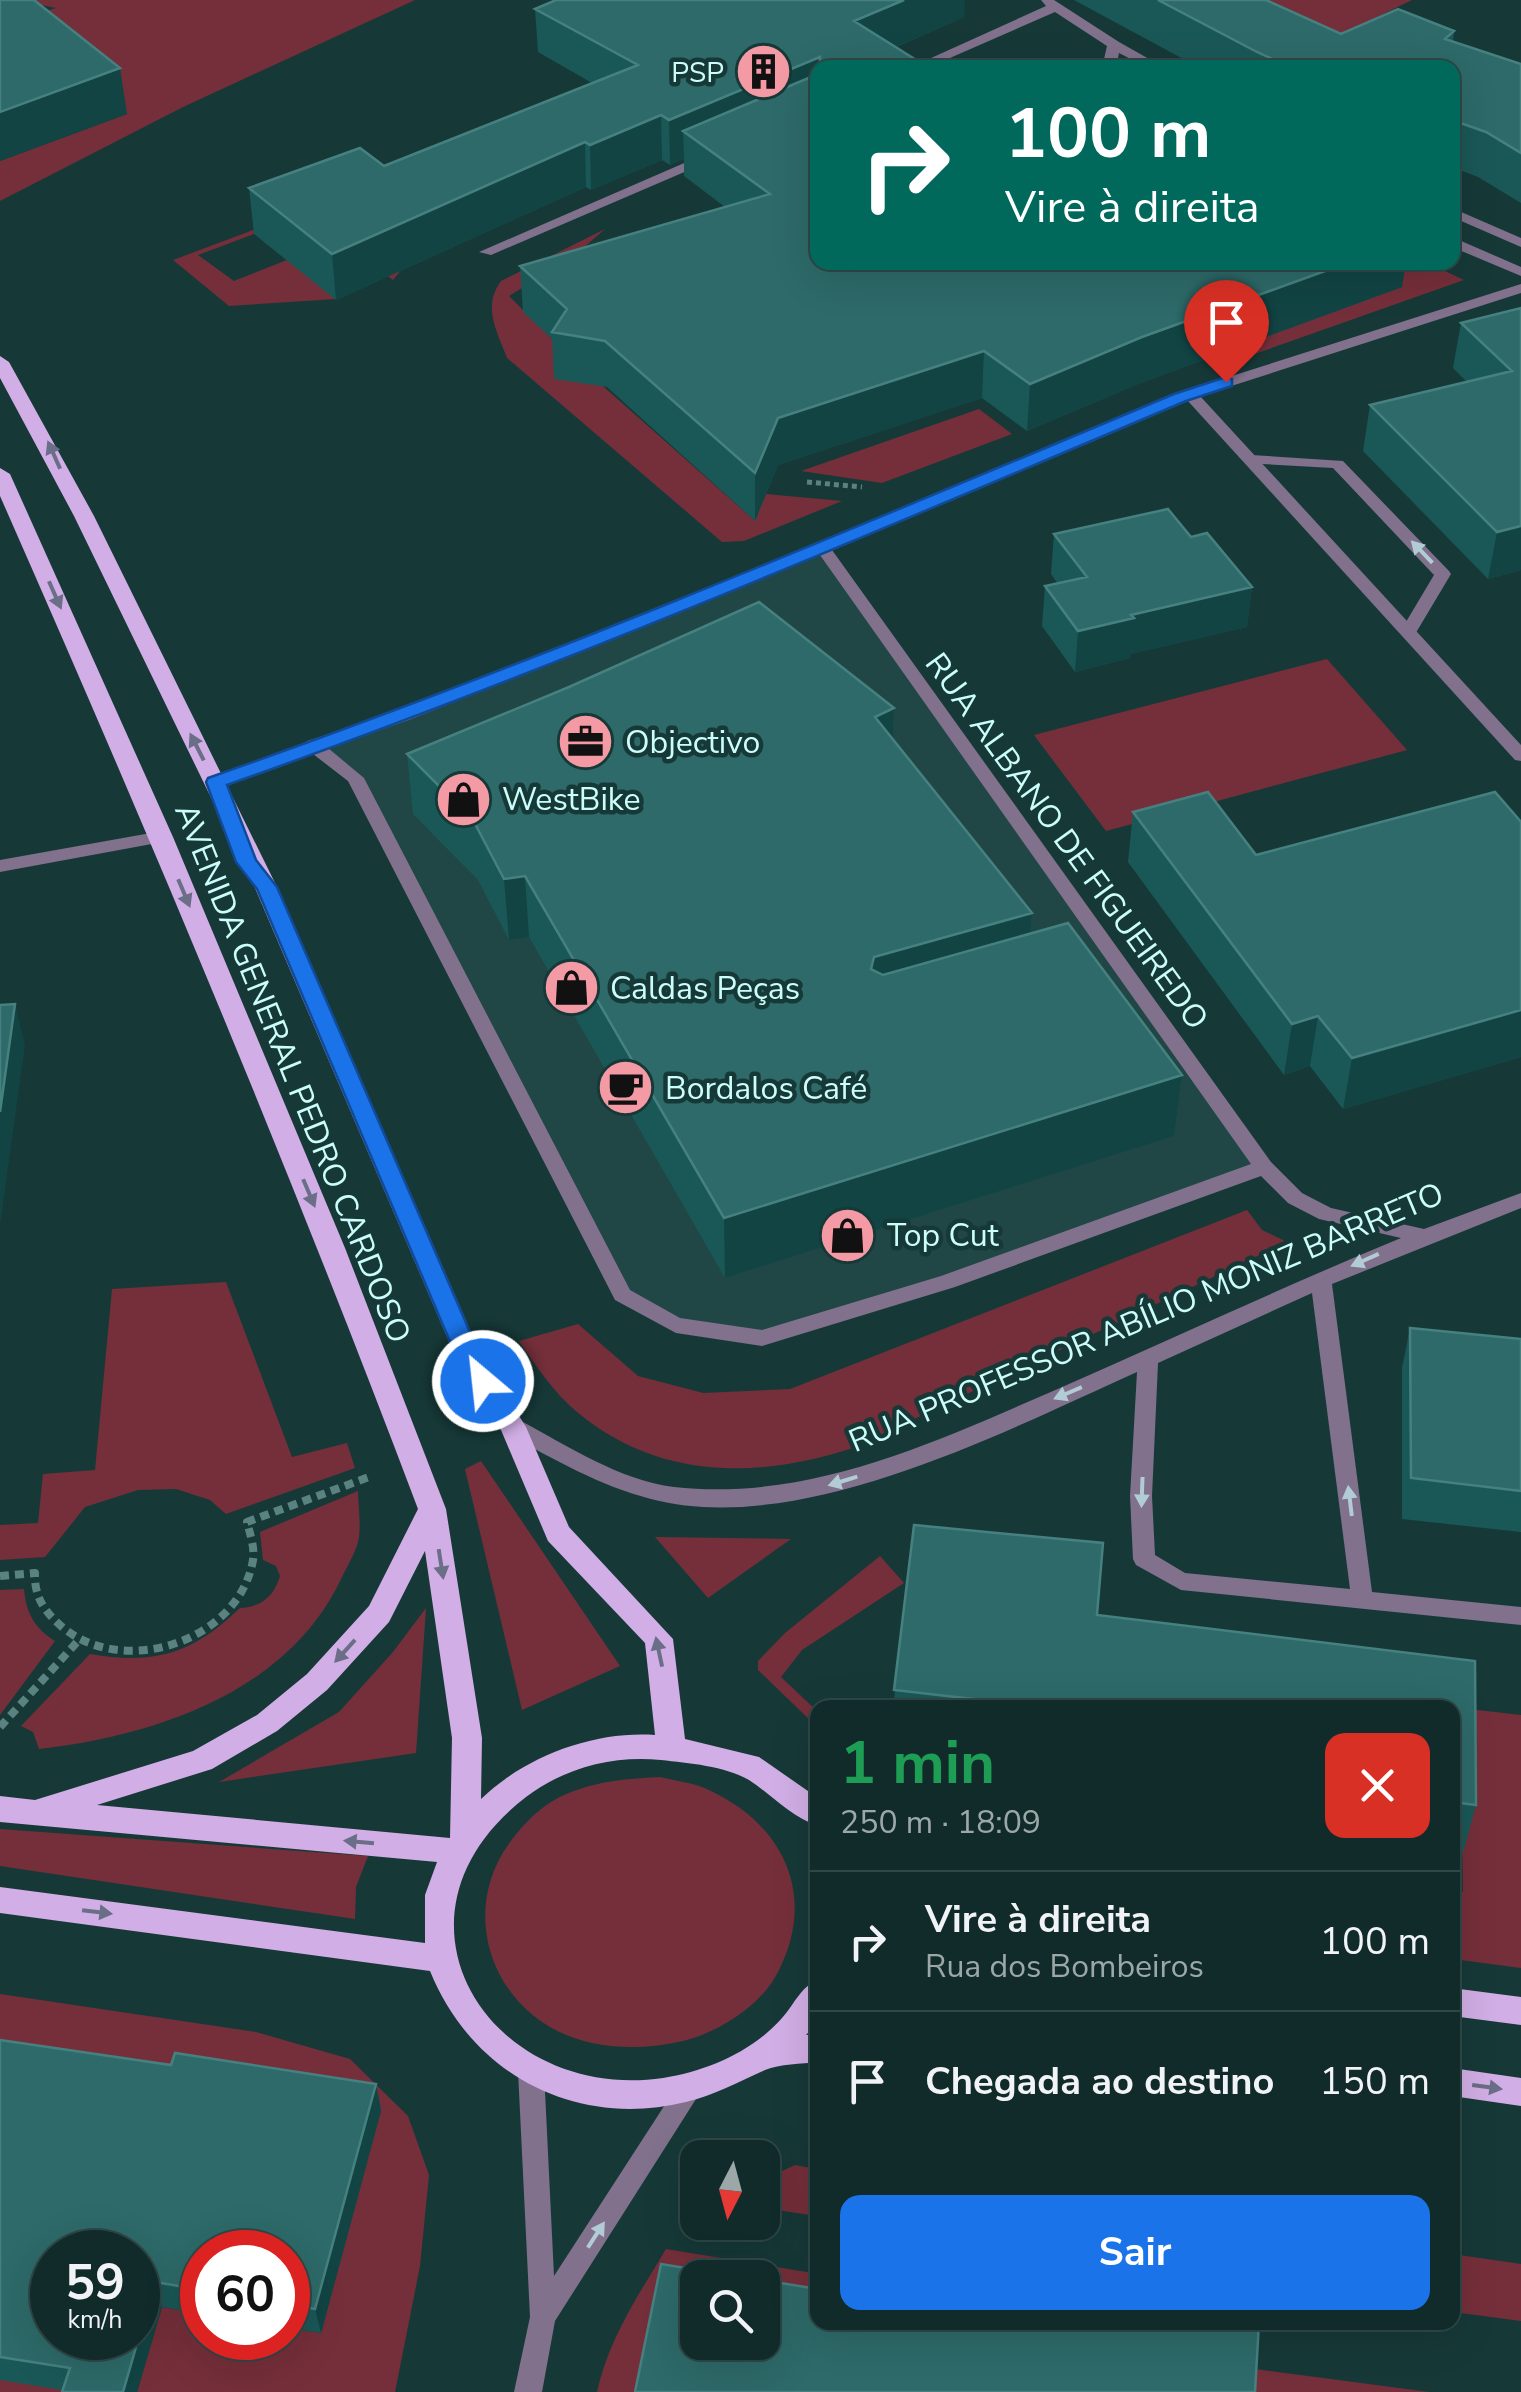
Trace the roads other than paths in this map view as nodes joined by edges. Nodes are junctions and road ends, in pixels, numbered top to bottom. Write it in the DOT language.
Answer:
graph roads {
  1 [pos="1051,3"];
  2 [pos="1114,44"];
  3 [pos="932,60"];
  4 [pos="1111,60"];
  5 [pos="1144,60"];
  6 [pos="712,154"];
  7 [pos="1460,216"];
  8 [pos="1521,243"];
  9 [pos="1460,245"];
  10 [pos="486,252"];
  11 [pos="1521,272"];
  12 [pos="1521,288"];
  13 [pos="0,362"];
  14 [pos="1190,394"];
  15 [pos="1251,460"];
  16 [pos="0,474"];
  17 [pos="824,548"];
  18 [pos="1408,632"];
  19 [pos="313,746"];
  20 [pos="1521,756"];
  21 [pos="216,782"];
  22 [pos="162,836"];
  23 [pos="0,866"];
  24 [pos="1264,1167"];
  25 [pos="1521,1200"];
  26 [pos="1422,1235"];
  27 [pos="1321,1279"];
  28 [pos="1148,1360"];
  29 [pos="512,1427"];
  30 [pos="432,1509"];
  31 [pos="1362,1598"];
  32 [pos="1521,1616"];
  33 [pos="671,1748"];
  34 [pos="0,1809"];
  35 [pos="810,1810"];
  36 [pos="33,1813"];
  37 [pos="461,1843"];
  38 [pos="0,1900"];
  39 [pos="442,1960"];
  40 [pos="1460,2003"];
  41 [pos="810,2005"];
  42 [pos="1521,2011"];
  43 [pos="810,2049"];
  44 [pos="762,2056"];
  45 [pos="532,2070"];
  46 [pos="1460,2083"];
  47 [pos="690,2088"];
  48 [pos="1521,2092"];
  49 [pos="543,2317"];
  50 [pos="528,2392"];
  1 -- 2 [label="street"];
  1 -- 3 [label="street"];
  2 -- 4 [label="street"];
  2 -- 5 [label="street"];
  6 -- 10 [label="street"];
  7 -- 8 [label="street"];
  9 -- 11 [label="street"];
  12 -- 14 [label="street"];
  21 -- 13 [label="main road, AVENIDA GENERAL PEDRO CARDOSO, one-way"];
  14 -- 15 [label="street"];
  14 -- 17 [label="street"];
  15 -- 18 [label="street"];
  18 -- 15 [label="street, one-way"];
  16 -- 22 [label="main road, AVENIDA GENERAL PEDRO CARDOSO, one-way"];
  17 -- 19 [label="street"];
  17 -- 24 [label="street, RUA ALBANO DE FIGUEIREDO"];
  18 -- 20 [label="street"];
  19 -- 21 [label="street"];
  19 -- 24 [label="street"];
  21 -- 29 [label="main road, AVENIDA GENERAL PEDRO CARDOSO"];
  22 -- 23 [label="street"];
  22 -- 30 [label="main road, AVENIDA GENERAL PEDRO CARDOSO, one-way"];
  24 -- 26 [label="street, RUA ALBANO DE FIGUEIREDO"];
  25 -- 26 [label="street, RUA PROFESSOR ABÍLIO MONIZ BARRETO"];
  26 -- 27 [label="street, RUA PROFESSOR ABÍLIO MONIZ BARRETO, one-way"];
  27 -- 28 [label="street, RUA PROFESSOR ABÍLIO MONIZ BARRETO"];
  31 -- 27 [label="street, one-way"];
  28 -- 29 [label="street, RUA PROFESSOR ABÍLIO MONIZ BARRETO, one-way"];
  28 -- 31 [label="street, one-way"];
  33 -- 29 [label="main road, AVENIDA GENERAL PEDRO CARDOSO, one-way"];
  30 -- 36 [label="main road, one-way"];
  30 -- 37 [label="main road, AVENIDA GENERAL PEDRO CARDOSO, one-way"];
  31 -- 32 [label="street"];
  33 -- 35 [label="main road"];
  33 -- 37 [label="main road"];
  34 -- 36 [label="main road"];
  37 -- 36 [label="main road, one-way"];
  37 -- 39 [label="main road"];
  38 -- 39 [label="main road, one-way"];
  39 -- 45 [label="main road"];
  40 -- 42 [label="main road"];
  41 -- 44 [label="main road"];
  43 -- 44 [label="main road"];
  44 -- 47 [label="main road"];
  45 -- 47 [label="main road"];
  45 -- 49 [label="street"];
  46 -- 48 [label="main road, one-way"];
  49 -- 47 [label="street, one-way"];
  49 -- 50 [label="street"];
}
